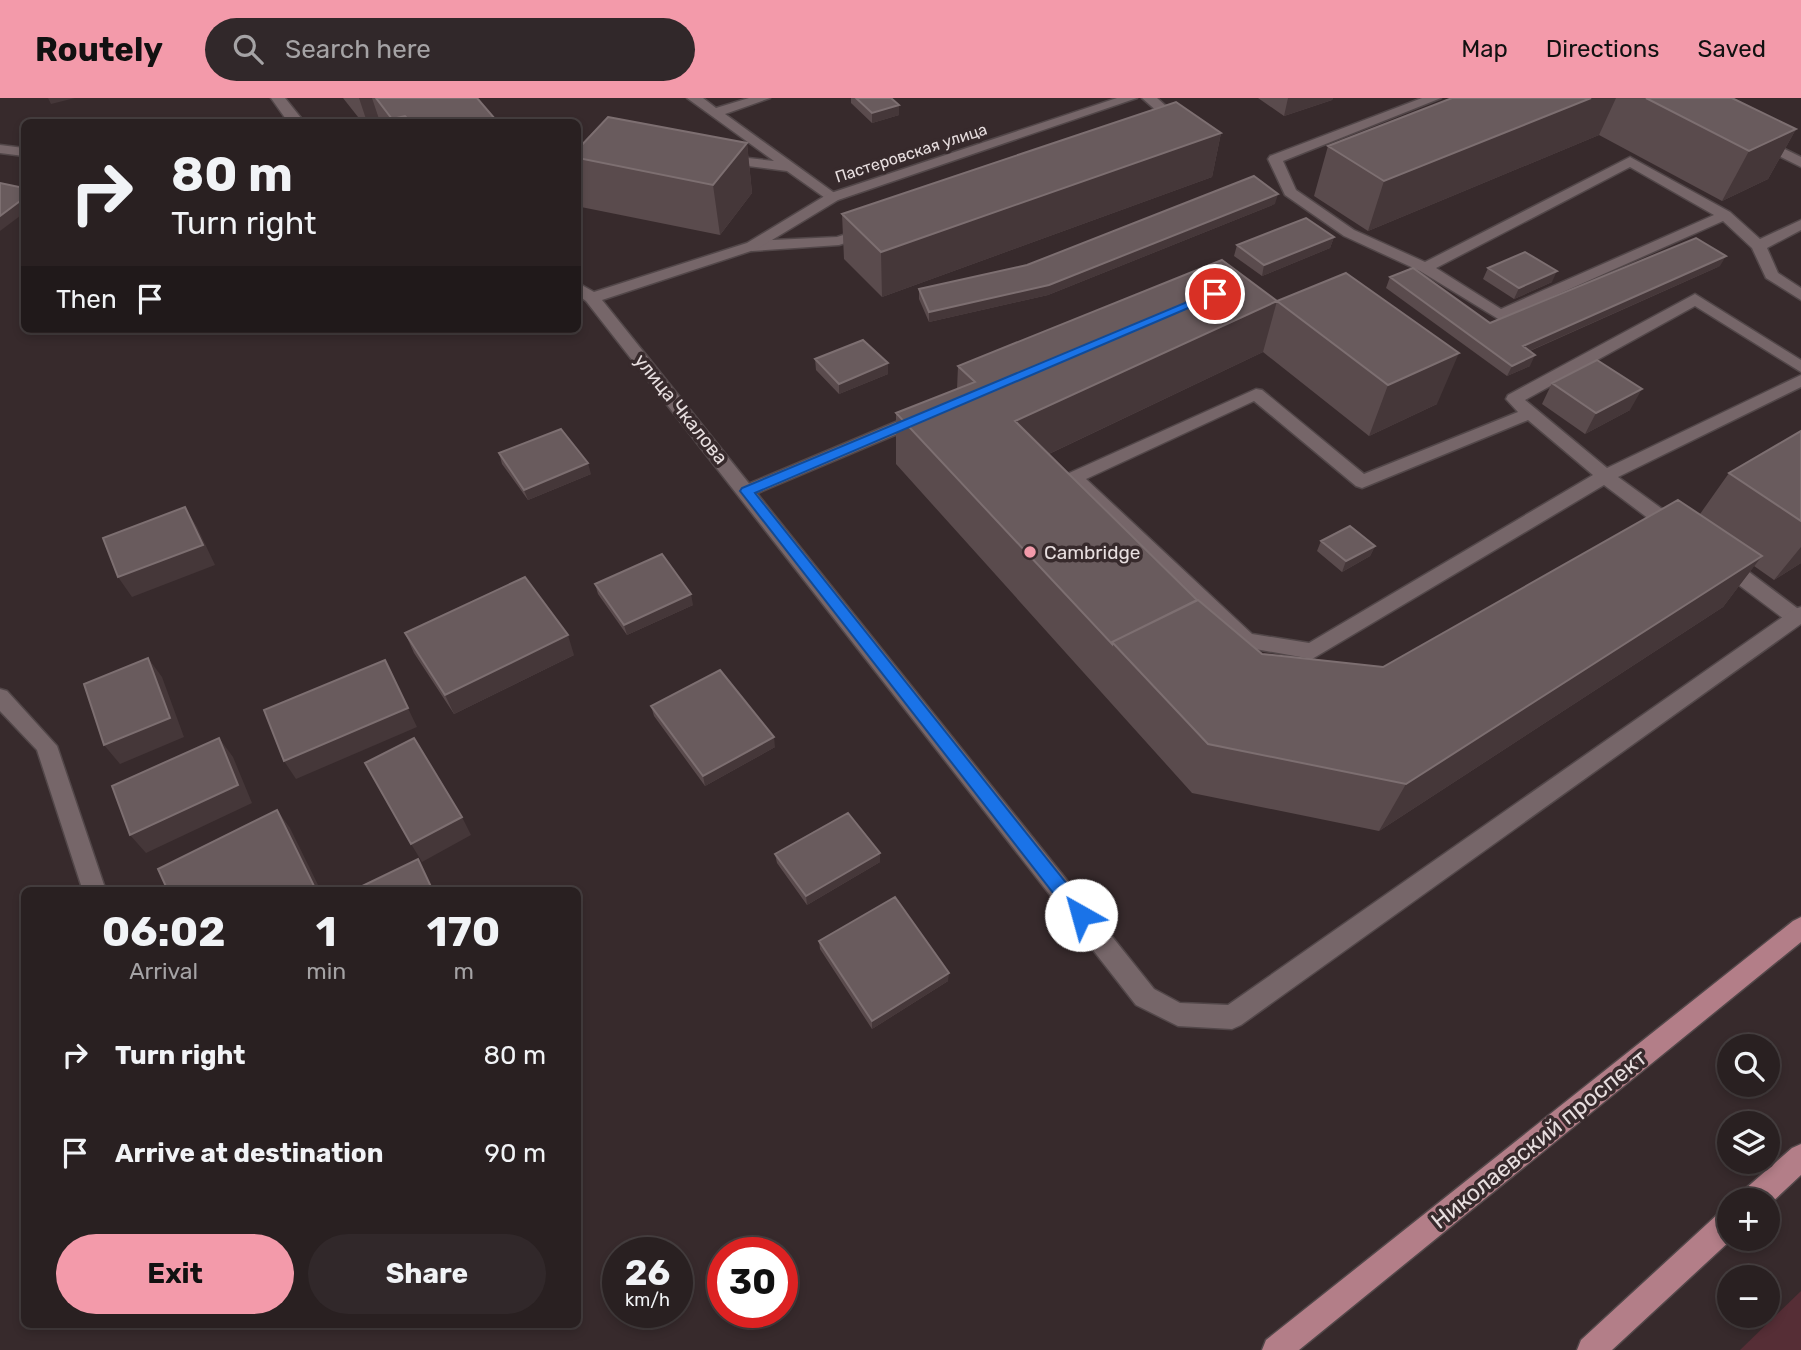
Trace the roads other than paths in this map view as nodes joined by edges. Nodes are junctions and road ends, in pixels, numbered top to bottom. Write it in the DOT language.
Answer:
graph roads {
  1 [pos="278,98"];
  2 [pos="694,98"];
  3 [pos="763,98"];
  4 [pos="1130,98"];
  5 [pos="1149,98"];
  6 [pos="1434,98"];
  7 [pos="713,113"];
  8 [pos="294,119"];
  9 [pos="1150,131"];
  10 [pos="1752,137"];
  11 [pos="0,149"];
  12 [pos="21,152"];
  13 [pos="705,158"];
  14 [pos="1801,163"];
  15 [pos="788,167"];
  16 [pos="833,197"];
  17 [pos="1725,215"];
  18 [pos="1801,225"];
  19 [pos="878,227"];
  20 [pos="752,246"];
  21 [pos="1759,246"];
  22 [pos="1425,268"];
  23 [pos="585,293"];
  24 [pos="1801,295"];
  25 [pos="1801,367"];
  26 [pos="1801,380"];
  27 [pos="936,411"];
  28 [pos="1530,412"];
  29 [pos="1605,476"];
  30 [pos="747,491"];
  31 [pos="1798,615"];
  32 [pos="0,697"];
  33 [pos="94,887"];
  34 [pos="1801,928"];
  35 [pos="1801,1157"];
  36 [pos="1767,1188"];
  37 [pos="1717,1234"];
  38 [pos="1276,1350"];
  39 [pos="1591,1350"];
  1 -- 8 [label="street"];
  2 -- 7 [label="street"];
  3 -- 7 [label="street"];
  4 -- 16 [label="street, Пастеровская улица"];
  5 -- 9 [label="street"];
  6 -- 22 [label="street"];
  7 -- 15 [label="street"];
  10 -- 14 [label="street"];
  11 -- 12 [label="street"];
  13 -- 15 [label="street"];
  15 -- 16 [label="street"];
  16 -- 20 [label="street, Пастеровская улица"];
  17 -- 21 [label="street"];
  17 -- 22 [label="street"];
  17 -- 22 [label="street"];
  18 -- 21 [label="street"];
  19 -- 20 [label="street"];
  20 -- 23 [label="street, Пастеровская улица"];
  21 -- 24 [label="street"];
  23 -- 30 [label="street, улица Чкалова"];
  25 -- 28 [label="street"];
  26 -- 29 [label="street"];
  27 -- 30 [label="street"];
  28 -- 29 [label="street"];
  28 -- 29 [label="street"];
  29 -- 31 [label="street"];
  30 -- 31 [label="street, улица Чкалова"];
  32 -- 33 [label="street"];
  34 -- 38 [label="main road, Николаевский проспект"];
  35 -- 36 [label="main road"];
  37 -- 39 [label="main road"];
}
